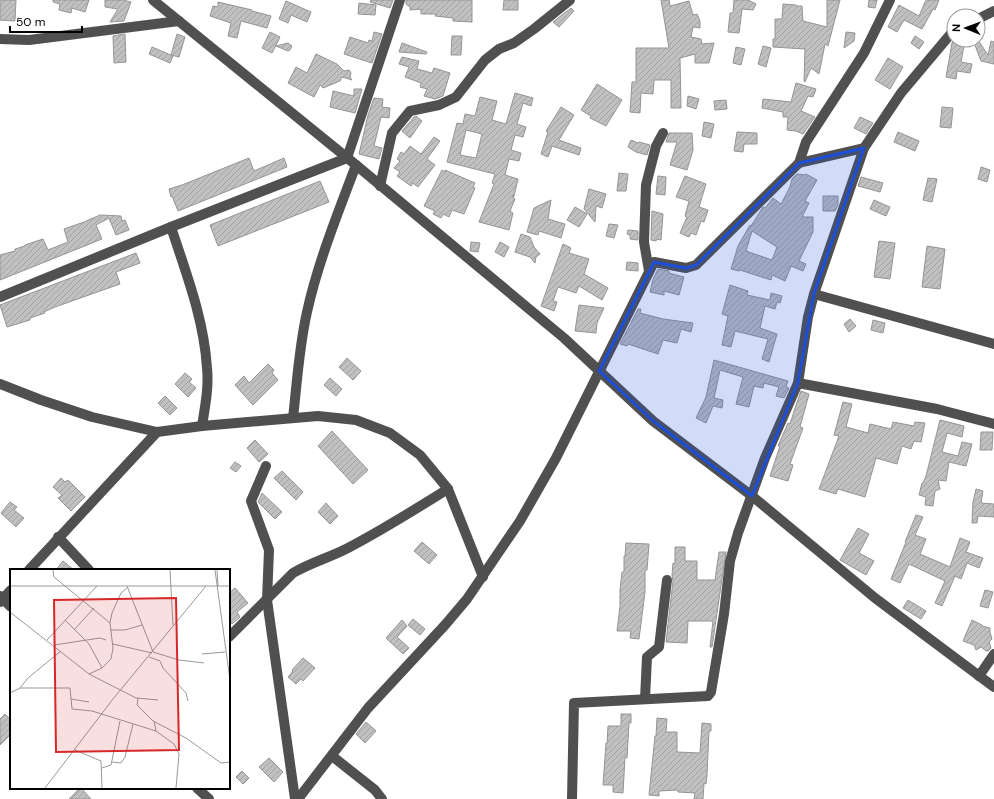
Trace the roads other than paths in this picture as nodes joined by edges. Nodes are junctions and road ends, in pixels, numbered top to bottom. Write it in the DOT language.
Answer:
graph roads {
  1 [pos="153,0"];
  2 [pos="400,0"];
  3 [pos="570,0"];
  4 [pos="890,0"];
  5 [pos="179,21"];
  6 [pos="0,39"];
  7 [pos="946,40"];
  8 [pos="663,134"];
  9 [pos="864,148"];
  10 [pos="347,158"];
  11 [pos="799,163"];
  12 [pos="356,165"];
  13 [pos="380,186"];
  14 [pos="171,228"];
  15 [pos="649,271"];
  16 [pos="814,294"];
  17 [pos="0,297"];
  18 [pos="994,344"];
  19 [pos="600,371"];
  20 [pos="798,383"];
  21 [pos="0,384"];
  22 [pos="294,418"];
  23 [pos="994,424"];
  24 [pos="202,426"];
  25 [pos="157,432"];
  26 [pos="266,466"];
  27 [pos="448,489"];
  28 [pos="752,496"];
  29 [pos="58,537"];
  30 [pos="30,569"];
  31 [pos="88,569"];
  32 [pos="483,577"];
  33 [pos="667,580"];
  34 [pos="10,591"];
  35 [pos="1,599"];
  36 [pos="267,600"];
  37 [pos="10,605"];
  38 [pos="230,636"];
  39 [pos="994,654"];
  40 [pos="979,676"];
  41 [pos="994,687"];
  42 [pos="645,699"];
  43 [pos="332,756"];
  44 [pos="198,789"];
  45 [pos="209,799"];
  46 [pos="295,799"];
  47 [pos="298,799"];
  48 [pos="382,799"];
  49 [pos="572,799"];
  1 -- 5 [label="street"];
  2 -- 10 [label="street"];
  3 -- 13 [label="street"];
  4 -- 11 [label="street"];
  5 -- 6 [label="street"];
  5 -- 10 [label="street"];
  7 -- 9 [label="street"];
  8 -- 15 [label="street"];
  9 -- 11 [label="street"];
  9 -- 16 [label="street"];
  10 -- 12 [label="street"];
  10 -- 14 [label="street"];
  11 -- 15 [label="street"];
  12 -- 13 [label="street"];
  12 -- 22 [label="street"];
  13 -- 19 [label="street"];
  14 -- 17 [label="street"];
  14 -- 24 [label="street"];
  15 -- 19 [label="street"];
  16 -- 18 [label="street"];
  16 -- 20 [label="street"];
  19 -- 28 [label="street"];
  19 -- 32 [label="street"];
  20 -- 23 [label="street"];
  20 -- 28 [label="street"];
  21 -- 25 [label="street"];
  22 -- 24 [label="street"];
  22 -- 27 [label="street"];
  24 -- 25 [label="street"];
  25 -- 29 [label="street"];
  26 -- 36 [label="street"];
  27 -- 32 [label="street"];
  27 -- 36 [label="street"];
  28 -- 40 [label="street"];
  28 -- 42 [label="street"];
  29 -- 30 [label="street"];
  29 -- 31 [label="street"];
  32 -- 43 [label="street"];
  33 -- 42 [label="street"];
  34 -- 35 [label="street"];
  35 -- 37 [label="street"];
  36 -- 38 [label="street"];
  36 -- 46 [label="street"];
  39 -- 40 [label="street"];
  40 -- 41 [label="street"];
  42 -- 49 [label="street"];
  43 -- 47 [label="street"];
  43 -- 48 [label="street"];
  44 -- 45 [label="street"];
}
